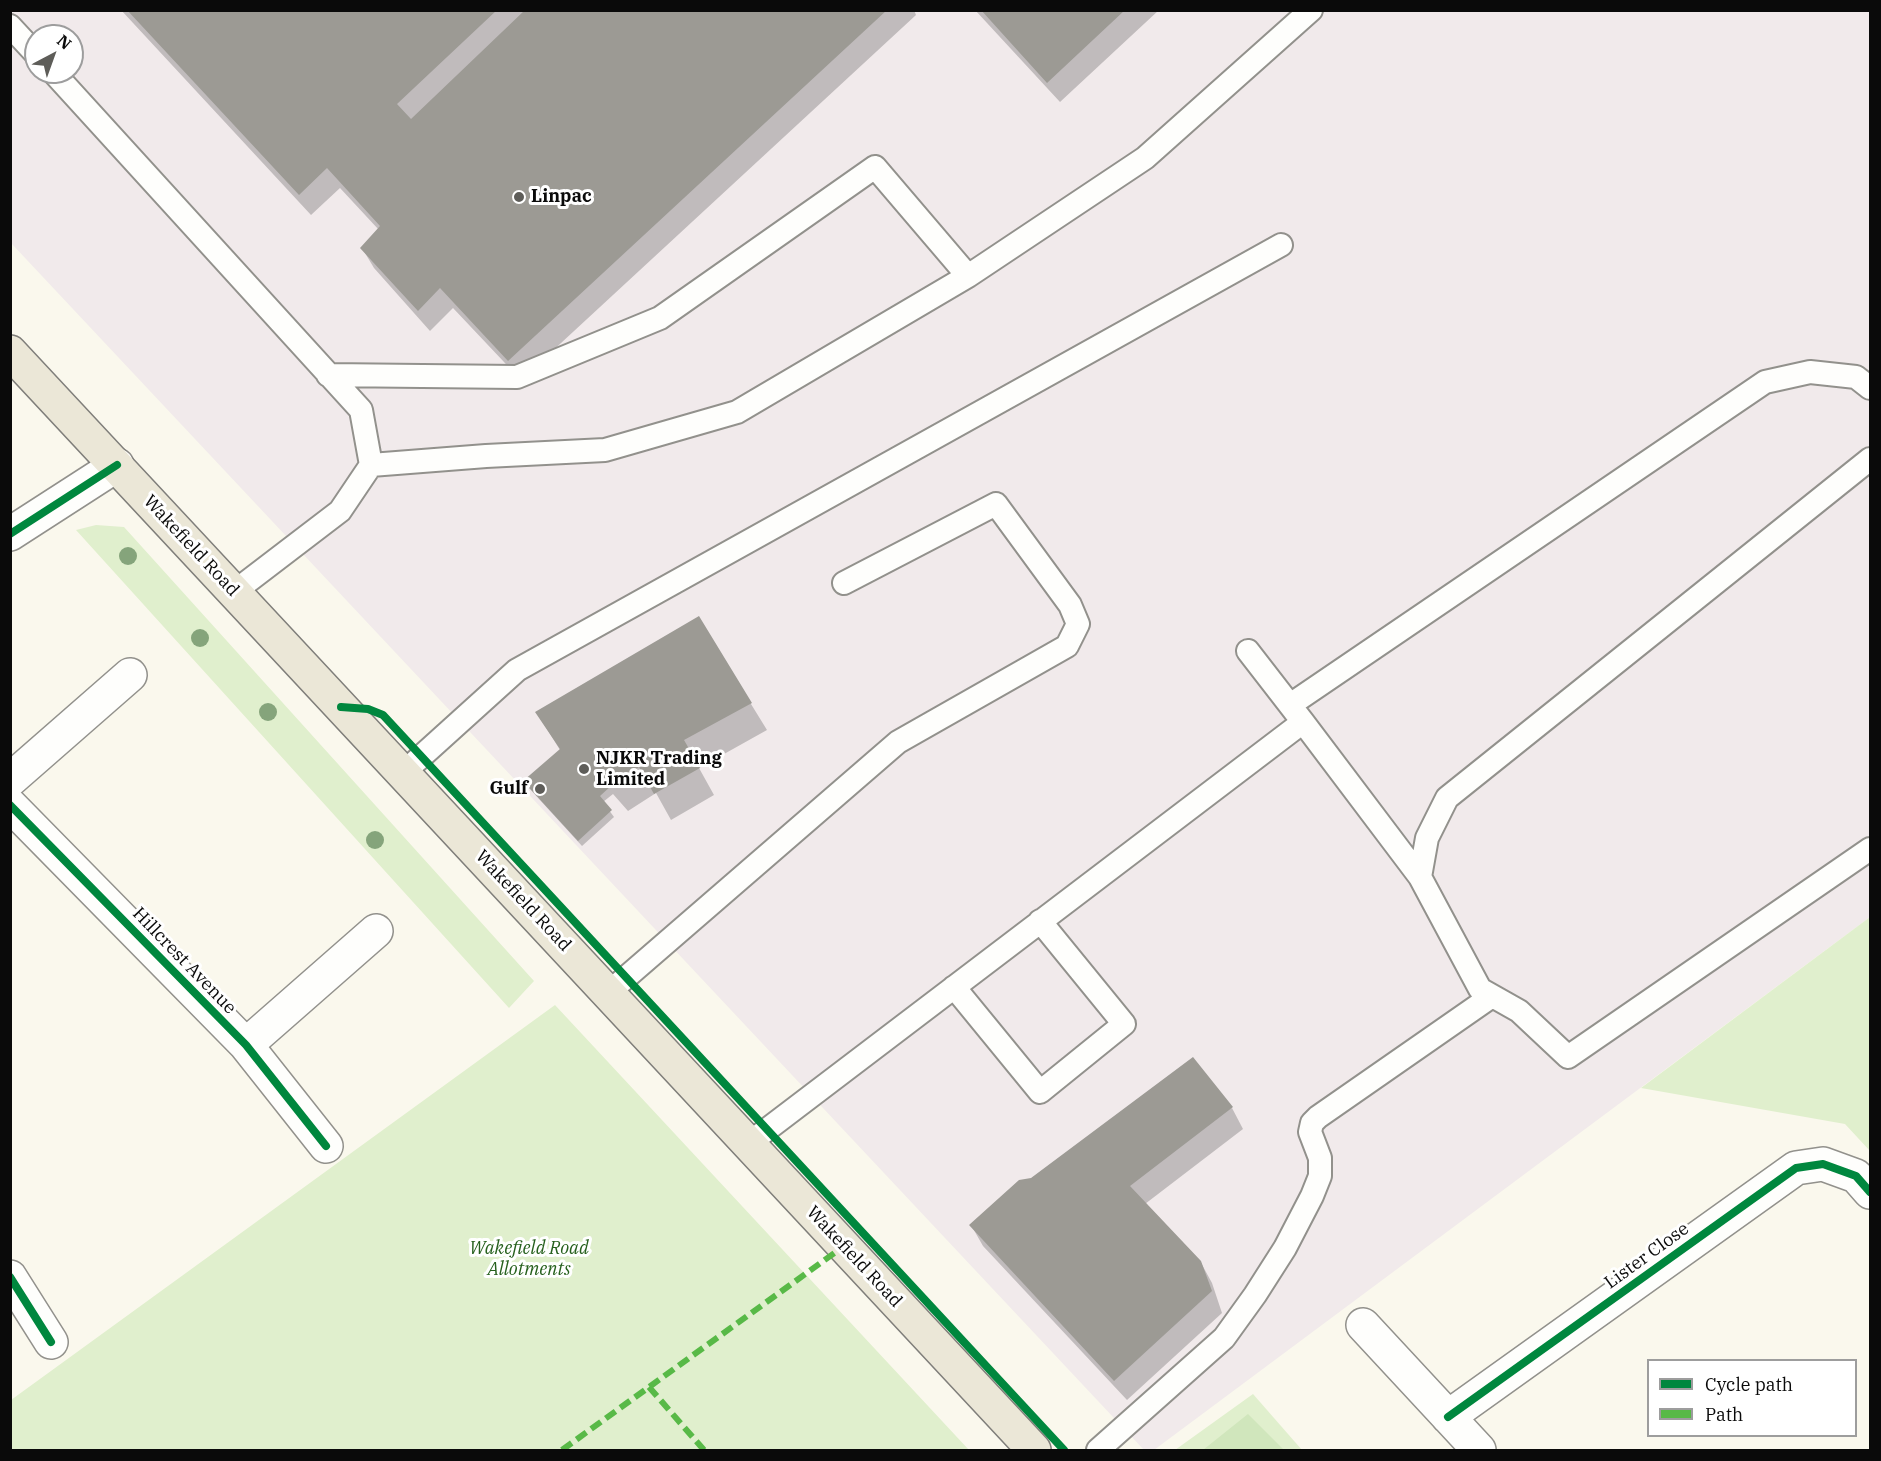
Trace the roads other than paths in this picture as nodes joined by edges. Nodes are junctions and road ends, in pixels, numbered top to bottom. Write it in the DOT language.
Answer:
graph roads {
  1 [pos="1311,10"];
  2 [pos="10,26"];
  3 [pos="24,41"];
  4 [pos="63,84"];
  5 [pos="1281,245"];
  6 [pos="968,276"];
  7 [pos="10,352"];
  8 [pos="328,375"];
  9 [pos="1870,388"];
  10 [pos="1870,459"];
  11 [pos="117,465"];
  12 [pos="371,465"];
  13 [pos="10,534"];
  14 [pos="844,583"];
  15 [pos="234,592"];
  16 [pos="1248,651"];
  17 [pos="130,675"];
  18 [pos="1297,713"];
  19 [pos="403,772"];
  20 [pos="10,780"];
  21 [pos="10,805"];
  22 [pos="1870,849"];
  23 [pos="1420,878"];
  24 [pos="1040,921"];
  25 [pos="376,931"];
  26 [pos="954,987"];
  27 [pos="608,993"];
  28 [pos="1492,996"];
  29 [pos="246,1045"];
  30 [pos="748,1144"];
  31 [pos="326,1146"];
  32 [pos="1870,1192"];
  33 [pos="10,1277"];
  34 [pos="1363,1325"];
  35 [pos="51,1342"];
  36 [pos="1448,1417"];
  37 [pos="1034,1450"];
  38 [pos="1098,1450"];
  39 [pos="1479,1450"];
  1 -- 6 [label="lane"];
  2 -- 3 [label="lane"];
  4 -- 8 [label="lane"];
  5 -- 19 [label="lane"];
  6 -- 8 [label="lane"];
  6 -- 12 [label="lane"];
  7 -- 11 [label="main road, Wakefield Road"];
  8 -- 12 [label="lane"];
  9 -- 18 [label="lane"];
  10 -- 23 [label="lane"];
  11 -- 13 [label="street"];
  11 -- 15 [label="main road, Wakefield Road"];
  12 -- 15 [label="lane"];
  14 -- 27 [label="lane"];
  15 -- 19 [label="main road, Wakefield Road"];
  16 -- 18 [label="lane"];
  17 -- 20 [label="street"];
  18 -- 23 [label="lane"];
  18 -- 24 [label="lane"];
  19 -- 27 [label="main road, Wakefield Road"];
  21 -- 29 [label="street, Hillcrest Avenue"];
  22 -- 28 [label="lane"];
  23 -- 28 [label="lane"];
  24 -- 26 [label="lane"];
  24 -- 26 [label="lane"];
  25 -- 29 [label="street"];
  26 -- 30 [label="lane"];
  27 -- 30 [label="main road, Wakefield Road"];
  28 -- 38 [label="lane"];
  29 -- 31 [label="street, Hillcrest Avenue"];
  30 -- 37 [label="main road, Wakefield Road"];
  32 -- 36 [label="street, Lister Close"];
  33 -- 35 [label="street"];
  34 -- 36 [label="street"];
  36 -- 39 [label="street"];
}
